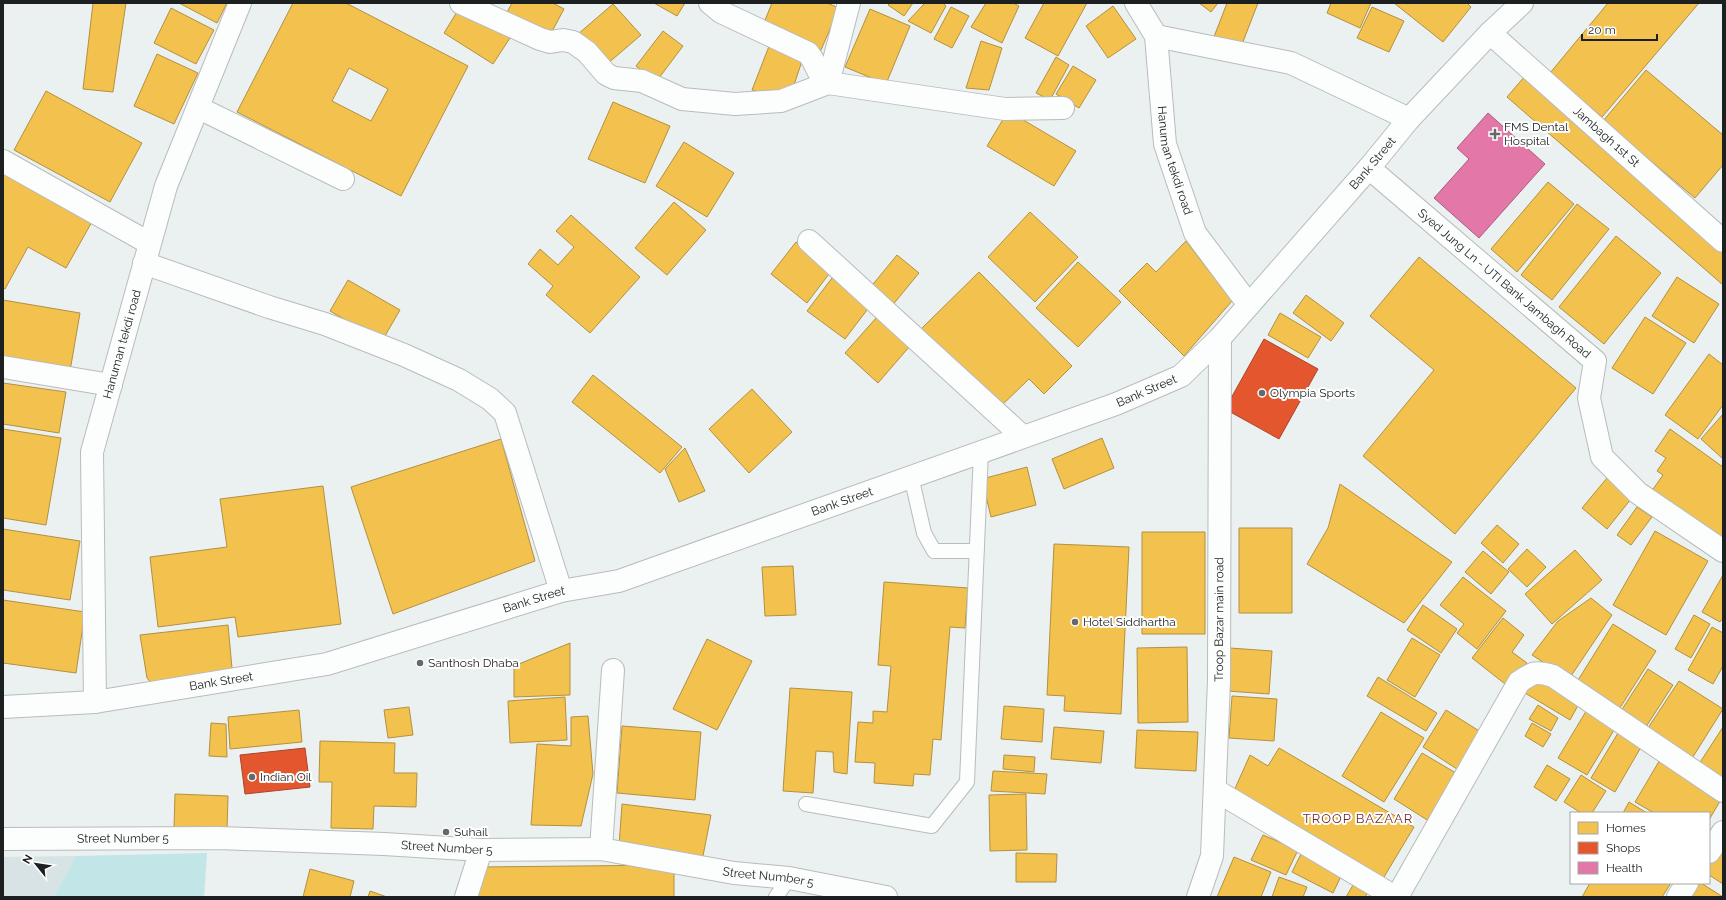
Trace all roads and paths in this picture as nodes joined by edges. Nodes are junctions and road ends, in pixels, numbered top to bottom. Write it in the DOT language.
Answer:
graph roads {
  1 [pos="240,3"];
  2 [pos="460,3"];
  3 [pos="710,3"];
  4 [pos="849,3"];
  5 [pos="1136,3"];
  6 [pos="1522,3"];
  7 [pos="1490,33"];
  8 [pos="1156,36"];
  9 [pos="828,83"];
  10 [pos="199,108"];
  11 [pos="1063,108"];
  12 [pos="1409,119"];
  13 [pos="3,161"];
  14 [pos="1369,168"];
  15 [pos="343,179"];
  16 [pos="809,241"];
  17 [pos="1723,241"];
  18 [pos="146,253"];
  19 [pos="1249,305"];
  20 [pos="1220,338"];
  21 [pos="3,367"];
  22 [pos="111,385"];
  23 [pos="1022,436"];
  24 [pos="981,451"];
  25 [pos="911,476"];
  26 [pos="977,551"];
  27 [pos="1723,551"];
  28 [pos="561,591"];
  29 [pos="613,670"];
  30 [pos="95,702"];
  31 [pos="3,707"];
  32 [pos="1215,790"];
  33 [pos="1723,791"];
  34 [pos="806,804"];
  35 [pos="1723,832"];
  36 [pos="3,839"];
  37 [pos="601,849"];
  38 [pos="481,850"];
  39 [pos="1710,851"];
  40 [pos="789,878"];
  41 [pos="1686,884"];
  42 [pos="466,897"];
  43 [pos="776,897"];
  44 [pos="886,897"];
  45 [pos="1198,897"];
  46 [pos="1396,897"];
  47 [pos="1678,897"];
  1 -- 10 [label="street, Hanuman tekdi road"];
  2 -- 9 [label="street"];
  3 -- 9 [label="street"];
  4 -- 9 [label="street"];
  5 -- 8 [label="street, Hanuman tekdi road"];
  6 -- 7 [label="street, Bank Street"];
  7 -- 12 [label="street, Bank Street"];
  7 -- 17 [label="street, Jambagh 1st St"];
  8 -- 12 [label="street"];
  8 -- 19 [label="street, Hanuman tekdi road"];
  9 -- 11 [label="street"];
  10 -- 15 [label="street"];
  10 -- 18 [label="street, Hanuman tekdi road"];
  12 -- 14 [label="street, Bank Street"];
  13 -- 18 [label="street"];
  14 -- 19 [label="street, Bank Street"];
  14 -- 27 [label="street, Syed Jung Ln - UTI Bank Jambagh Road"];
  16 -- 23 [label="street"];
  18 -- 22 [label="street, Hanuman tekdi road"];
  18 -- 28 [label="street"];
  19 -- 20 [label="street, Bank Street"];
  20 -- 23 [label="street, Bank Street"];
  20 -- 32 [label="street, Troop Bazar main road"];
  21 -- 22 [label="street"];
  22 -- 30 [label="street, Hanuman tekdi road"];
  23 -- 24 [label="street, Bank Street"];
  24 -- 25 [label="street, Bank Street"];
  24 -- 26 [label="lane"];
  25 -- 26 [label="lane"];
  25 -- 28 [label="street, Bank Street"];
  26 -- 34 [label="lane"];
  28 -- 30 [label="street, Bank Street"];
  29 -- 37 [label="street"];
  30 -- 31 [label="street, Bank Street"];
  32 -- 45 [label="street, Troop Bazar main road"];
  32 -- 46 [label="street"];
  33 -- 46 [label="street"];
  35 -- 39 [label="street"];
  36 -- 38 [label="street, Street Number 5"];
  37 -- 38 [label="street, Street Number 5"];
  37 -- 40 [label="street, Street Number 5"];
  38 -- 42 [label="street"];
  40 -- 43 [label="lane"];
  40 -- 44 [label="street, Street Number 5"];
  41 -- 47 [label="street"];
}
